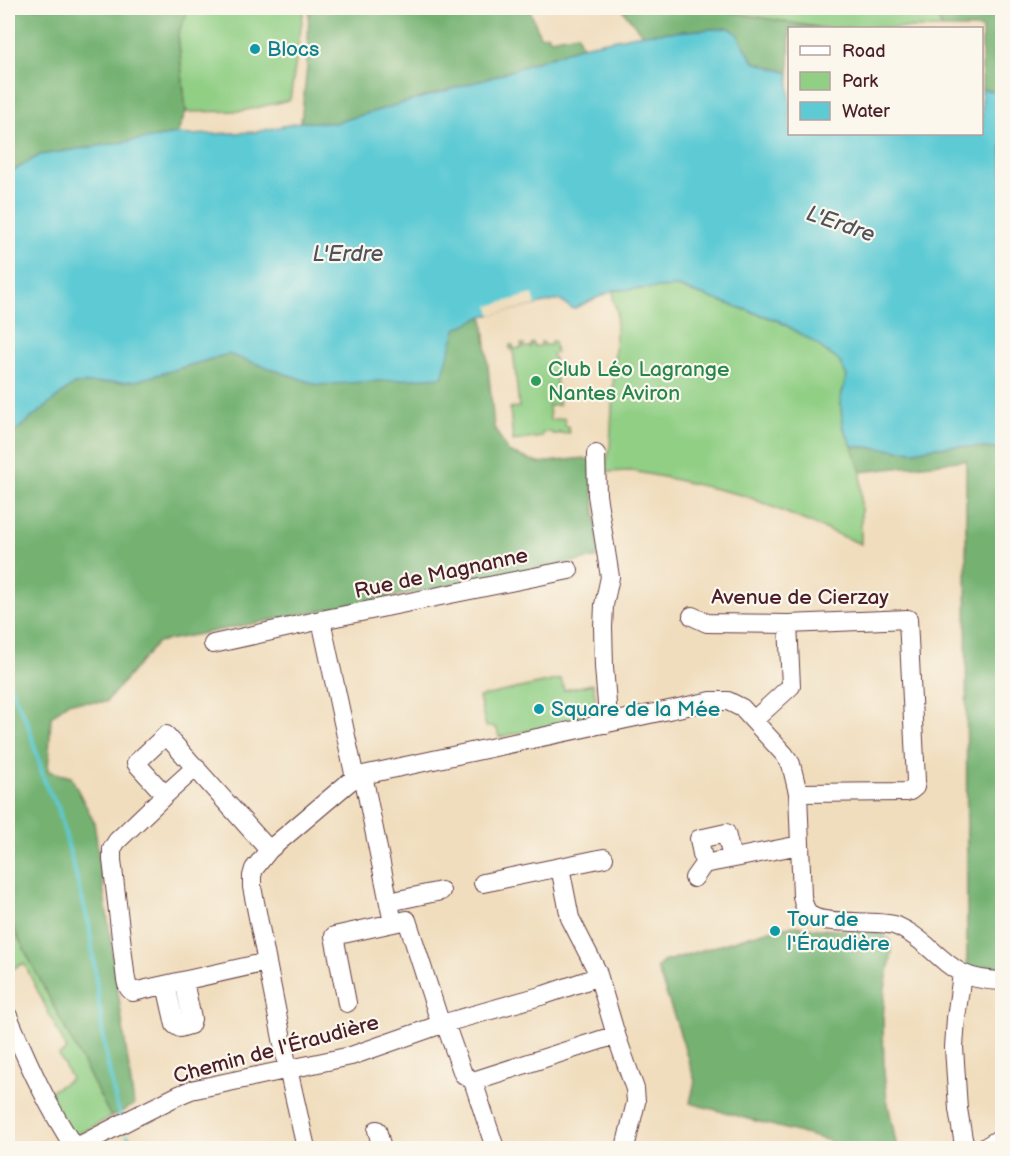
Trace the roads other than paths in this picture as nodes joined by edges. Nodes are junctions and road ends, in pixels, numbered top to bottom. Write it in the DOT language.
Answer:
graph roads {
  1 [pos="596,454"];
  2 [pos="569,570"];
  3 [pos="692,616"];
  4 [pos="321,620"];
  5 [pos="788,624"];
  6 [pos="213,644"];
  7 [pos="754,720"];
  8 [pos="607,724"];
  9 [pos="196,767"];
  10 [pos="359,776"];
  11 [pos="798,793"];
  12 [pos="165,795"];
  13 [pos="800,845"];
  14 [pos="269,850"];
  15 [pos="604,858"];
  16 [pos="732,858"];
  17 [pos="560,867"];
  18 [pos="483,883"];
  19 [pos="441,891"];
  20 [pos="389,902"];
  21 [pos="393,923"];
  22 [pos="267,962"];
  23 [pos="962,974"];
  24 [pos="597,977"];
  25 [pos="1002,981"];
  26 [pos="347,1003"];
  27 [pos="8,1016"];
  28 [pos="443,1024"];
  29 [pos="616,1035"];
  30 [pos="288,1069"];
  31 [pos="473,1081"];
  32 [pos="377,1130"];
  33 [pos="1002,1137"];
  34 [pos="75,1149"];
  35 [pos="306,1149"];
  36 [pos="382,1149"];
  37 [pos="495,1149"];
  38 [pos="625,1149"];
  39 [pos="966,1149"];
  40 [pos="984,1149"];
  1 -- 8 [label="street"];
  2 -- 4 [label="street, Rue de Magnanne"];
  3 -- 5 [label="street, Avenue de Cierzay"];
  4 -- 6 [label="street, Rue de Magnanne"];
  4 -- 10 [label="street"];
  5 -- 7 [label="street"];
  5 -- 11 [label="street, Avenue de Cierzay"];
  7 -- 8 [label="street"];
  7 -- 11 [label="street"];
  8 -- 10 [label="street"];
  9 -- 12 [label="street"];
  9 -- 12 [label="street"];
  9 -- 14 [label="street"];
  10 -- 14 [label="street"];
  10 -- 20 [label="street"];
  11 -- 13 [label="street"];
  12 -- 22 [label="street"];
  13 -- 16 [label="street"];
  13 -- 23 [label="street"];
  14 -- 22 [label="street"];
  15 -- 17 [label="street"];
  16 -- 16 [label="street"];
  17 -- 18 [label="street"];
  17 -- 24 [label="street"];
  19 -- 20 [label="street"];
  20 -- 21 [label="street"];
  21 -- 26 [label="street"];
  21 -- 28 [label="street"];
  22 -- 30 [label="street"];
  23 -- 25 [label="street"];
  23 -- 39 [label="street"];
  24 -- 28 [label="street, Chemin de l'Éraudière"];
  24 -- 29 [label="street"];
  27 -- 34 [label="street"];
  28 -- 30 [label="street, Chemin de l'Éraudière"];
  28 -- 31 [label="street"];
  29 -- 31 [label="street"];
  29 -- 38 [label="street"];
  30 -- 34 [label="street, Chemin de l'Éraudière"];
  30 -- 35 [label="street"];
  31 -- 37 [label="street"];
  32 -- 36 [label="street"];
  33 -- 40 [label="street"];
}
